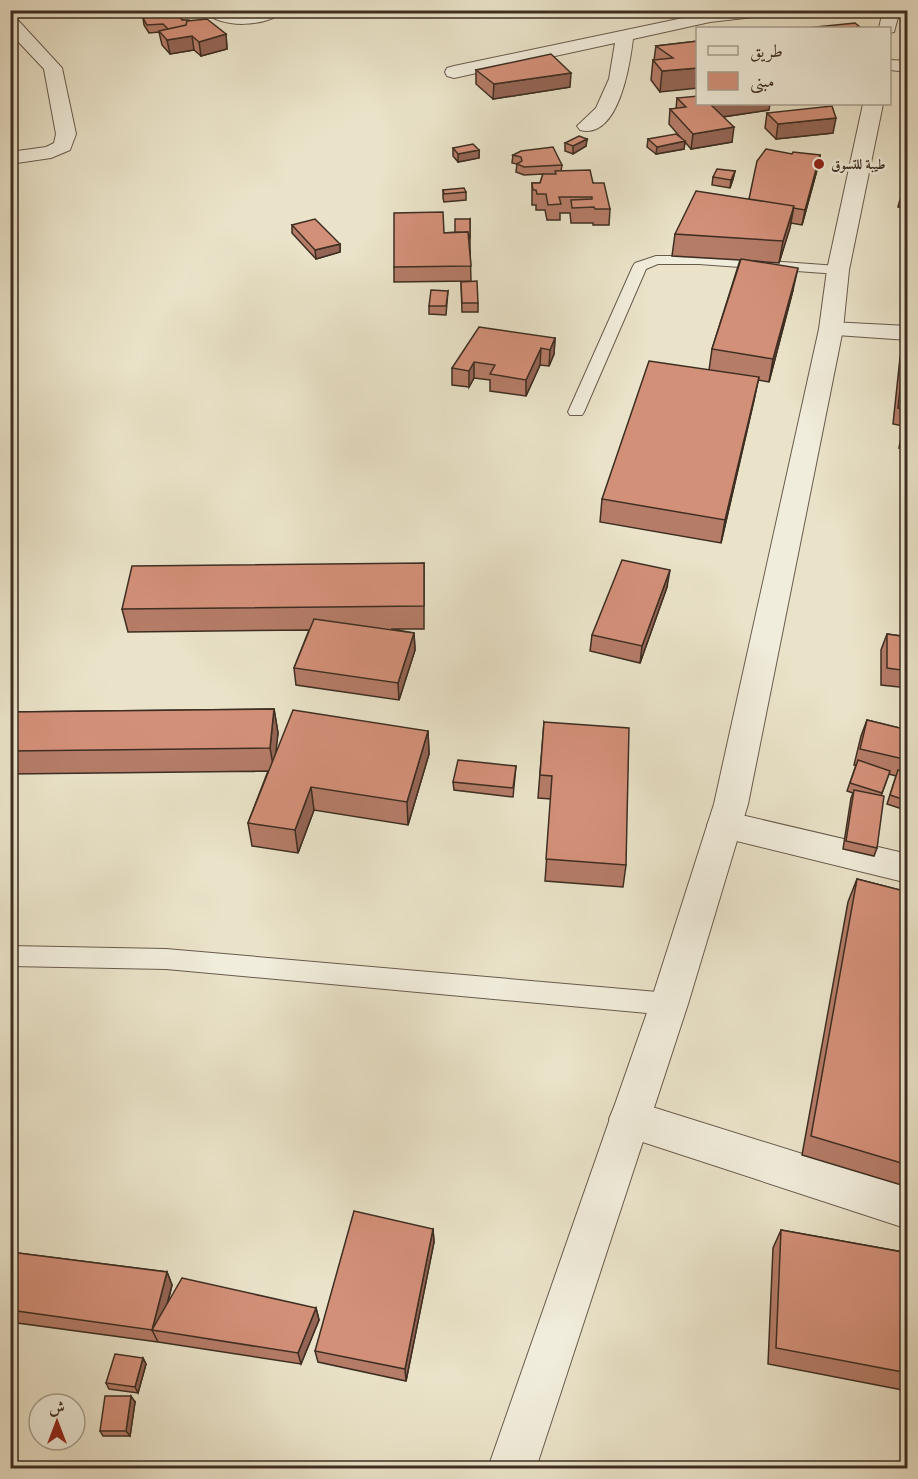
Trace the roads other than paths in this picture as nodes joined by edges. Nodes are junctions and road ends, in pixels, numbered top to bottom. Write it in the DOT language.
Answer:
graph roads {
  1 [pos="211,10"];
  2 [pos="278,10"];
  3 [pos="770,10"];
  4 [pos="892,10"];
  5 [pos="709,14"];
  6 [pos="10,22"];
  7 [pos="888,27"];
  8 [pos="625,36"];
  9 [pos="891,65"];
  10 [pos="908,67"];
  11 [pos="454,72"];
  12 [pos="873,105"];
  13 [pos="587,126"];
  14 [pos="10,158"];
  15 [pos="838,270"];
  16 [pos="831,329"];
  17 [pos="908,333"];
  18 [pos="576,412"];
  19 [pos="724,825"];
  20 [pos="908,869"];
  21 [pos="10,956"];
  22 [pos="669,1004"];
  23 [pos="630,1119"];
  24 [pos="908,1208"];
  25 [pos="512,1468"];
  1 -- 2 [label="street"];
  3 -- 5 [label="street"];
  4 -- 7 [label="street"];
  5 -- 8 [label="street"];
  6 -- 14 [label="street"];
  8 -- 11 [label="street"];
  8 -- 13 [label="street"];
  9 -- 10 [label="street"];
  12 -- 15 [label="street"];
  15 -- 16 [label="street"];
  15 -- 18 [label="lane"];
  16 -- 17 [label="street"];
  16 -- 19 [label="street"];
  19 -- 20 [label="street"];
  19 -- 22 [label="street"];
  21 -- 22 [label="lane"];
  22 -- 23 [label="street"];
  23 -- 24 [label="street"];
  23 -- 25 [label="street"];
}
